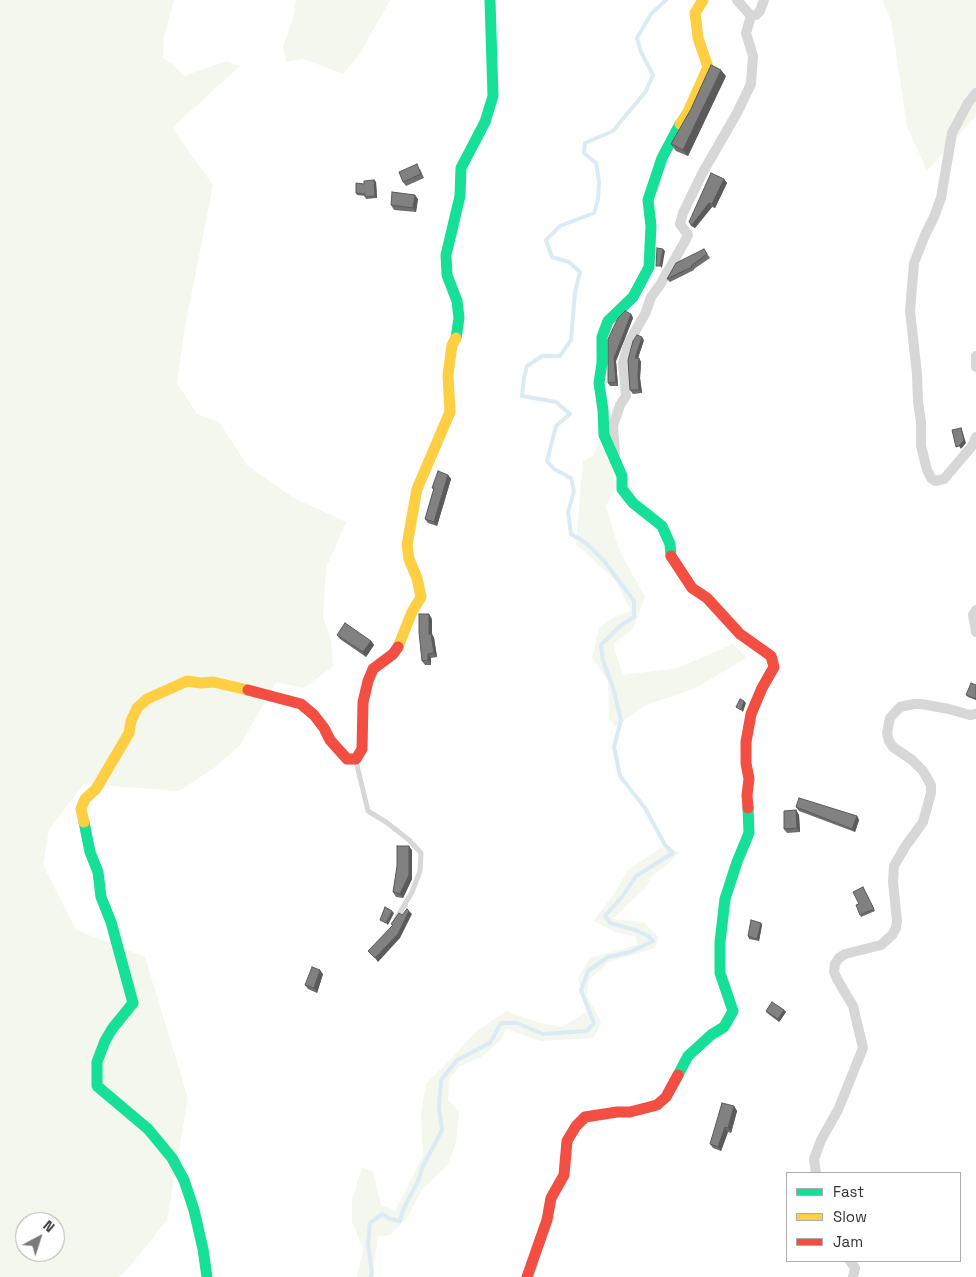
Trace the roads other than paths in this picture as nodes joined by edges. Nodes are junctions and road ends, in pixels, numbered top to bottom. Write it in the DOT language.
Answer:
graph roads {
  1 [pos="490,0"];
  2 [pos="703,0"];
  3 [pos="737,0"];
  4 [pos="764,0"];
  5 [pos="751,16"];
  6 [pos="976,93"];
  7 [pos="976,356"];
  8 [pos="976,366"];
  9 [pos="976,437"];
  10 [pos="615,456"];
  11 [pos="976,610"];
  12 [pos="976,632"];
  13 [pos="976,714"];
  14 [pos="356,759"];
  15 [pos="392,924"];
  16 [pos="816,1172"];
  17 [pos="851,1262"];
  18 [pos="207,1277"];
  19 [pos="527,1277"];
  20 [pos="853,1277"];
  1 -- 14 [label="street"];
  2 -- 10 [label="street"];
  3 -- 5 [label="street"];
  4 -- 5 [label="street"];
  5 -- 10 [label="street"];
  6 -- 9 [label="street"];
  7 -- 8 [label="street"];
  10 -- 19 [label="street"];
  11 -- 12 [label="street"];
  13 -- 16 [label="street"];
  14 -- 15 [label="lane"];
  14 -- 18 [label="street"];
  17 -- 20 [label="street"];
}
